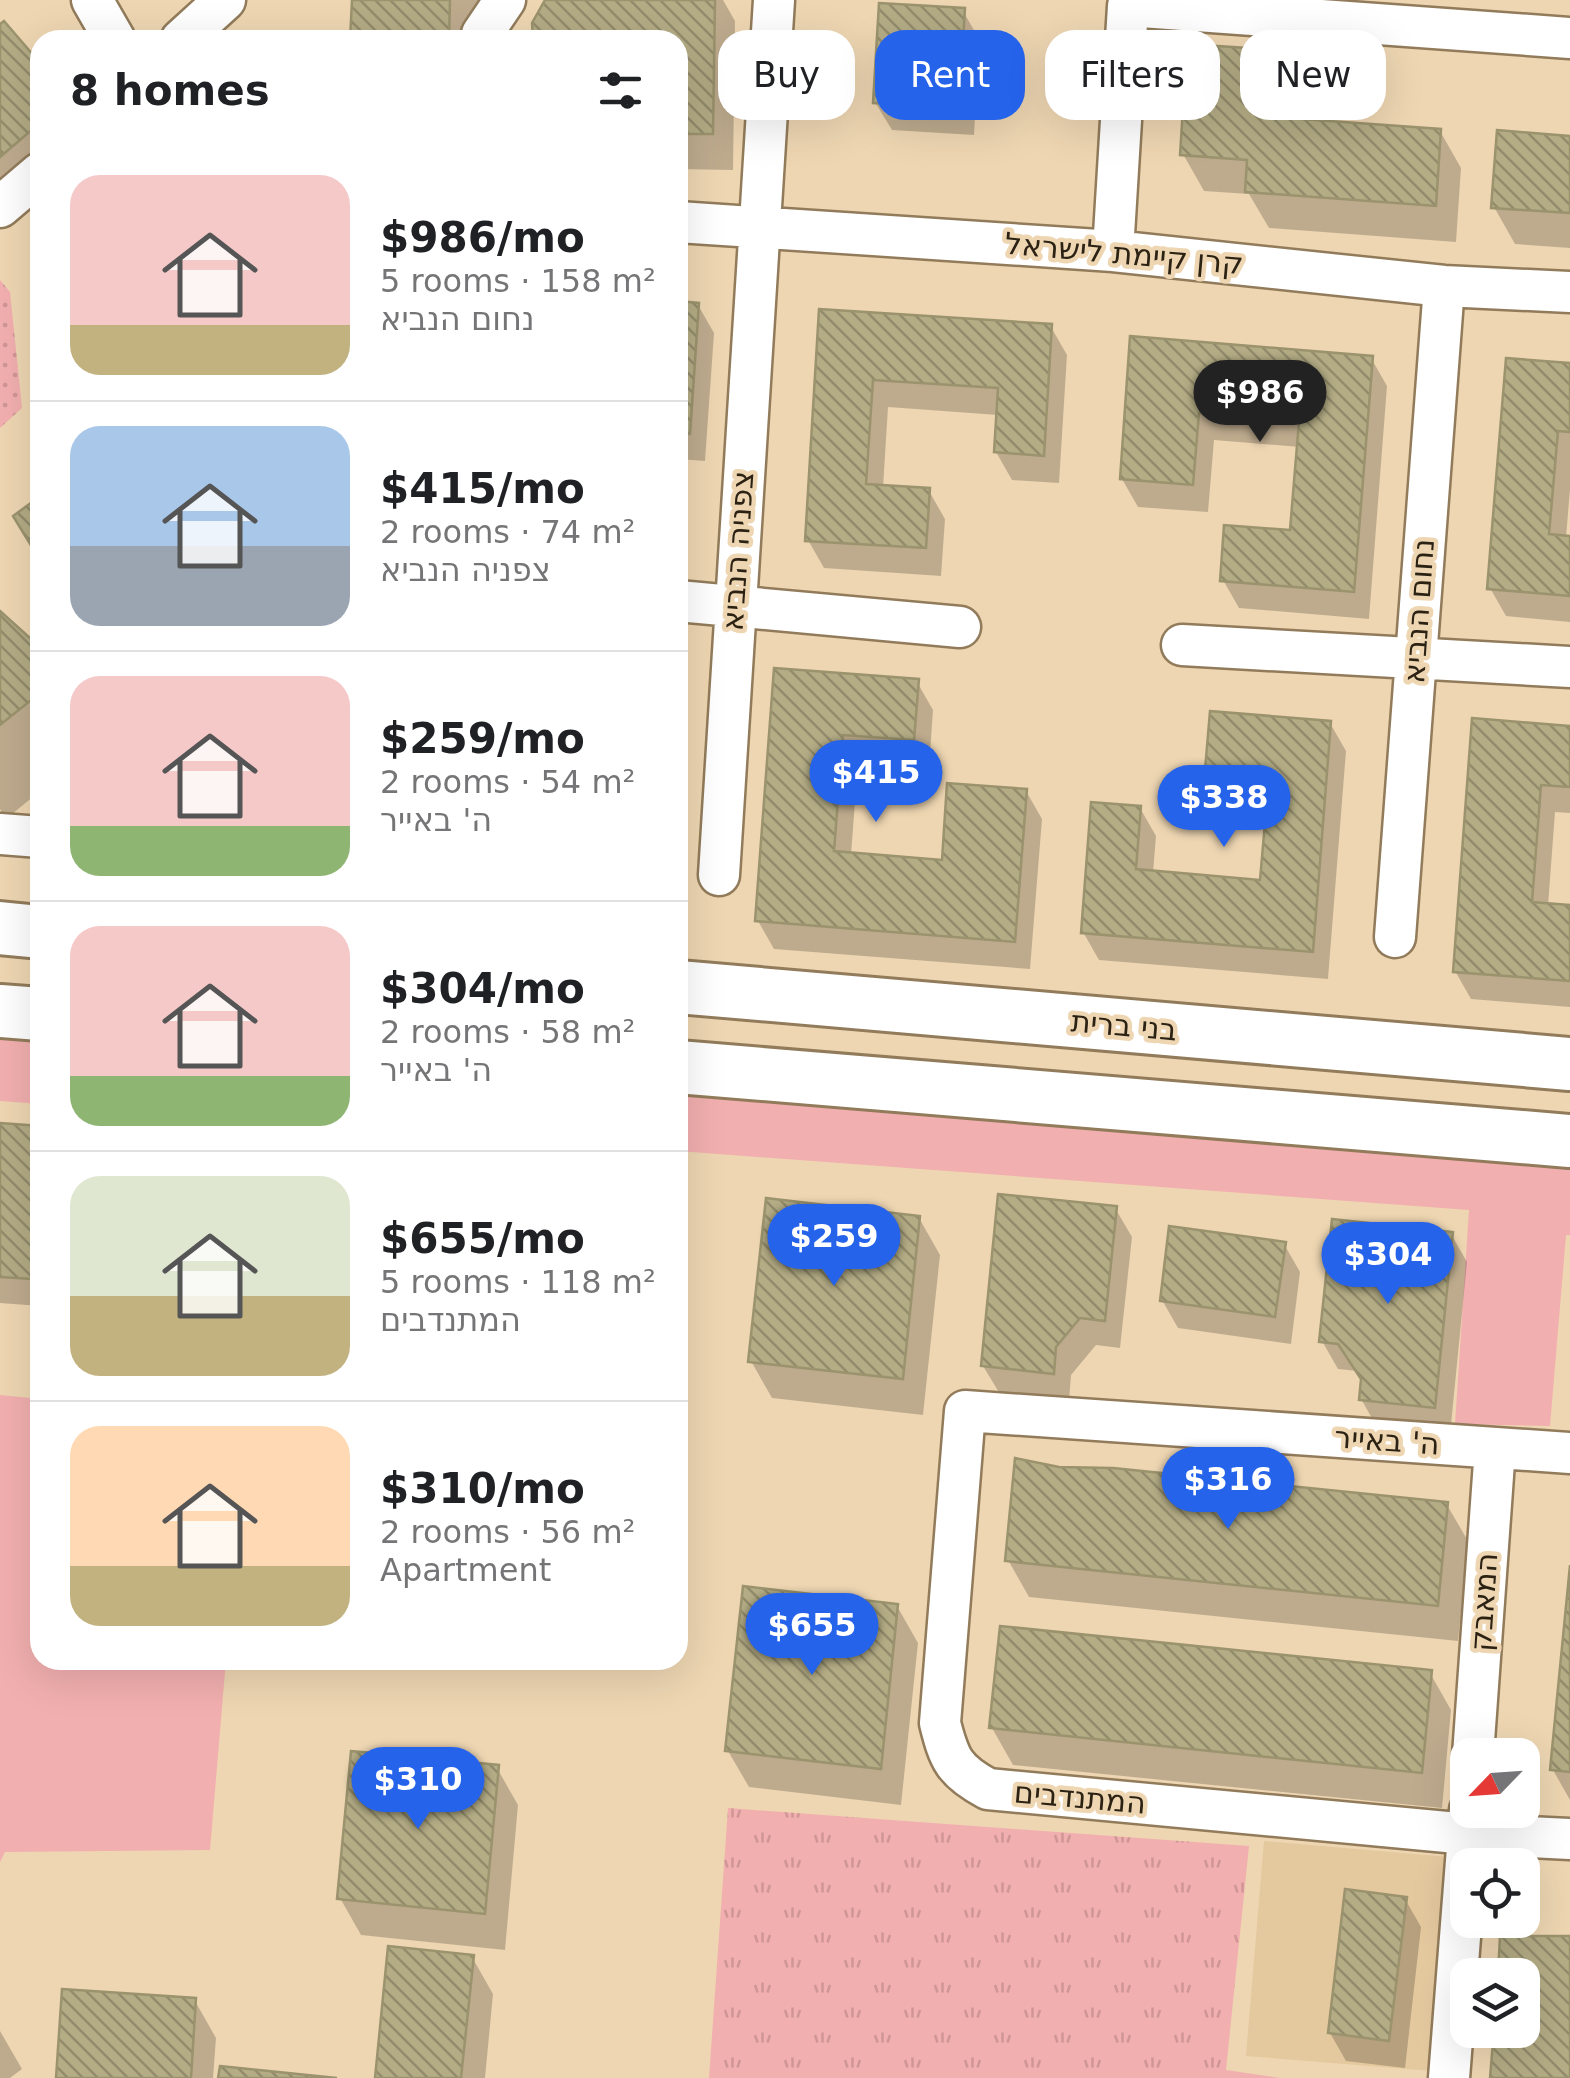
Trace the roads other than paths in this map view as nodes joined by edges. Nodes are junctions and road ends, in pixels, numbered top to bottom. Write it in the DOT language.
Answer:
graph roads {
  1 [pos="92,0"];
  2 [pos="225,0"];
  3 [pos="505,0"];
  4 [pos="774,0"];
  5 [pos="109,30"];
  6 [pos="192,30"];
  7 [pos="485,30"];
  8 [pos="1570,38"];
  9 [pos="30,182"];
  10 [pos="0,207"];
  11 [pos="688,222"];
  12 [pos="760,226"];
  13 [pos="1113,251"];
  14 [pos="1444,286"];
  15 [pos="1570,292"];
  16 [pos="688,601"];
  17 [pos="734,605"];
  18 [pos="960,627"];
  19 [pos="1182,645"];
  20 [pos="1415,660"];
  21 [pos="1570,668"];
  22 [pos="0,834"];
  23 [pos="30,836"];
  24 [pos="719,875"];
  25 [pos="0,928"];
  26 [pos="30,931"];
  27 [pos="1395,936"];
  28 [pos="688,988"];
  29 [pos="0,1011"];
  30 [pos="30,1013"];
  31 [pos="1570,1064"];
  32 [pos="688,1068"];
  33 [pos="1570,1141"];
  34 [pos="965,1411"];
  35 [pos="1494,1448"];
  36 [pos="1570,1453"];
  37 [pos="1475,1738"];
  38 [pos="1450,1821"];
  39 [pos="1469,1828"];
  40 [pos="1505,1828"];
  41 [pos="1570,1839"];
  42 [pos="1448,2078"];
  1 -- 5 [label="street"];
  2 -- 6 [label="street"];
  3 -- 7 [label="street"];
  4 -- 12 [label="street, צפניה הנביא"];
  8 -- 13 [label="street"];
  9 -- 10 [label="street"];
  11 -- 12 [label="street, קרן קיימת לישראל"];
  12 -- 13 [label="street, קרן קיימת לישראל"];
  12 -- 17 [label="street, צפניה הנביא"];
  13 -- 14 [label="street, קרן קיימת לישראל"];
  14 -- 15 [label="street, קרן קיימת לישראל"];
  14 -- 20 [label="street, נחום הנביא"];
  16 -- 17 [label="street"];
  17 -- 18 [label="street"];
  17 -- 24 [label="street, צפניה הנביא"];
  19 -- 20 [label="street"];
  20 -- 21 [label="street"];
  20 -- 27 [label="street, נחום הנביא"];
  22 -- 23 [label="street"];
  25 -- 26 [label="main road"];
  28 -- 31 [label="main road, בני ברית"];
  29 -- 30 [label="main road"];
  32 -- 33 [label="main road"];
  34 -- 35 [label="street, ה' באייר"];
  34 -- 38 [label="street, המתנדבים"];
  35 -- 36 [label="street, ה' באייר"];
  35 -- 37 [label="street, המאבק"];
  39 -- 42 [label="street"];
  40 -- 41 [label="street, המתנדבים"];
}
